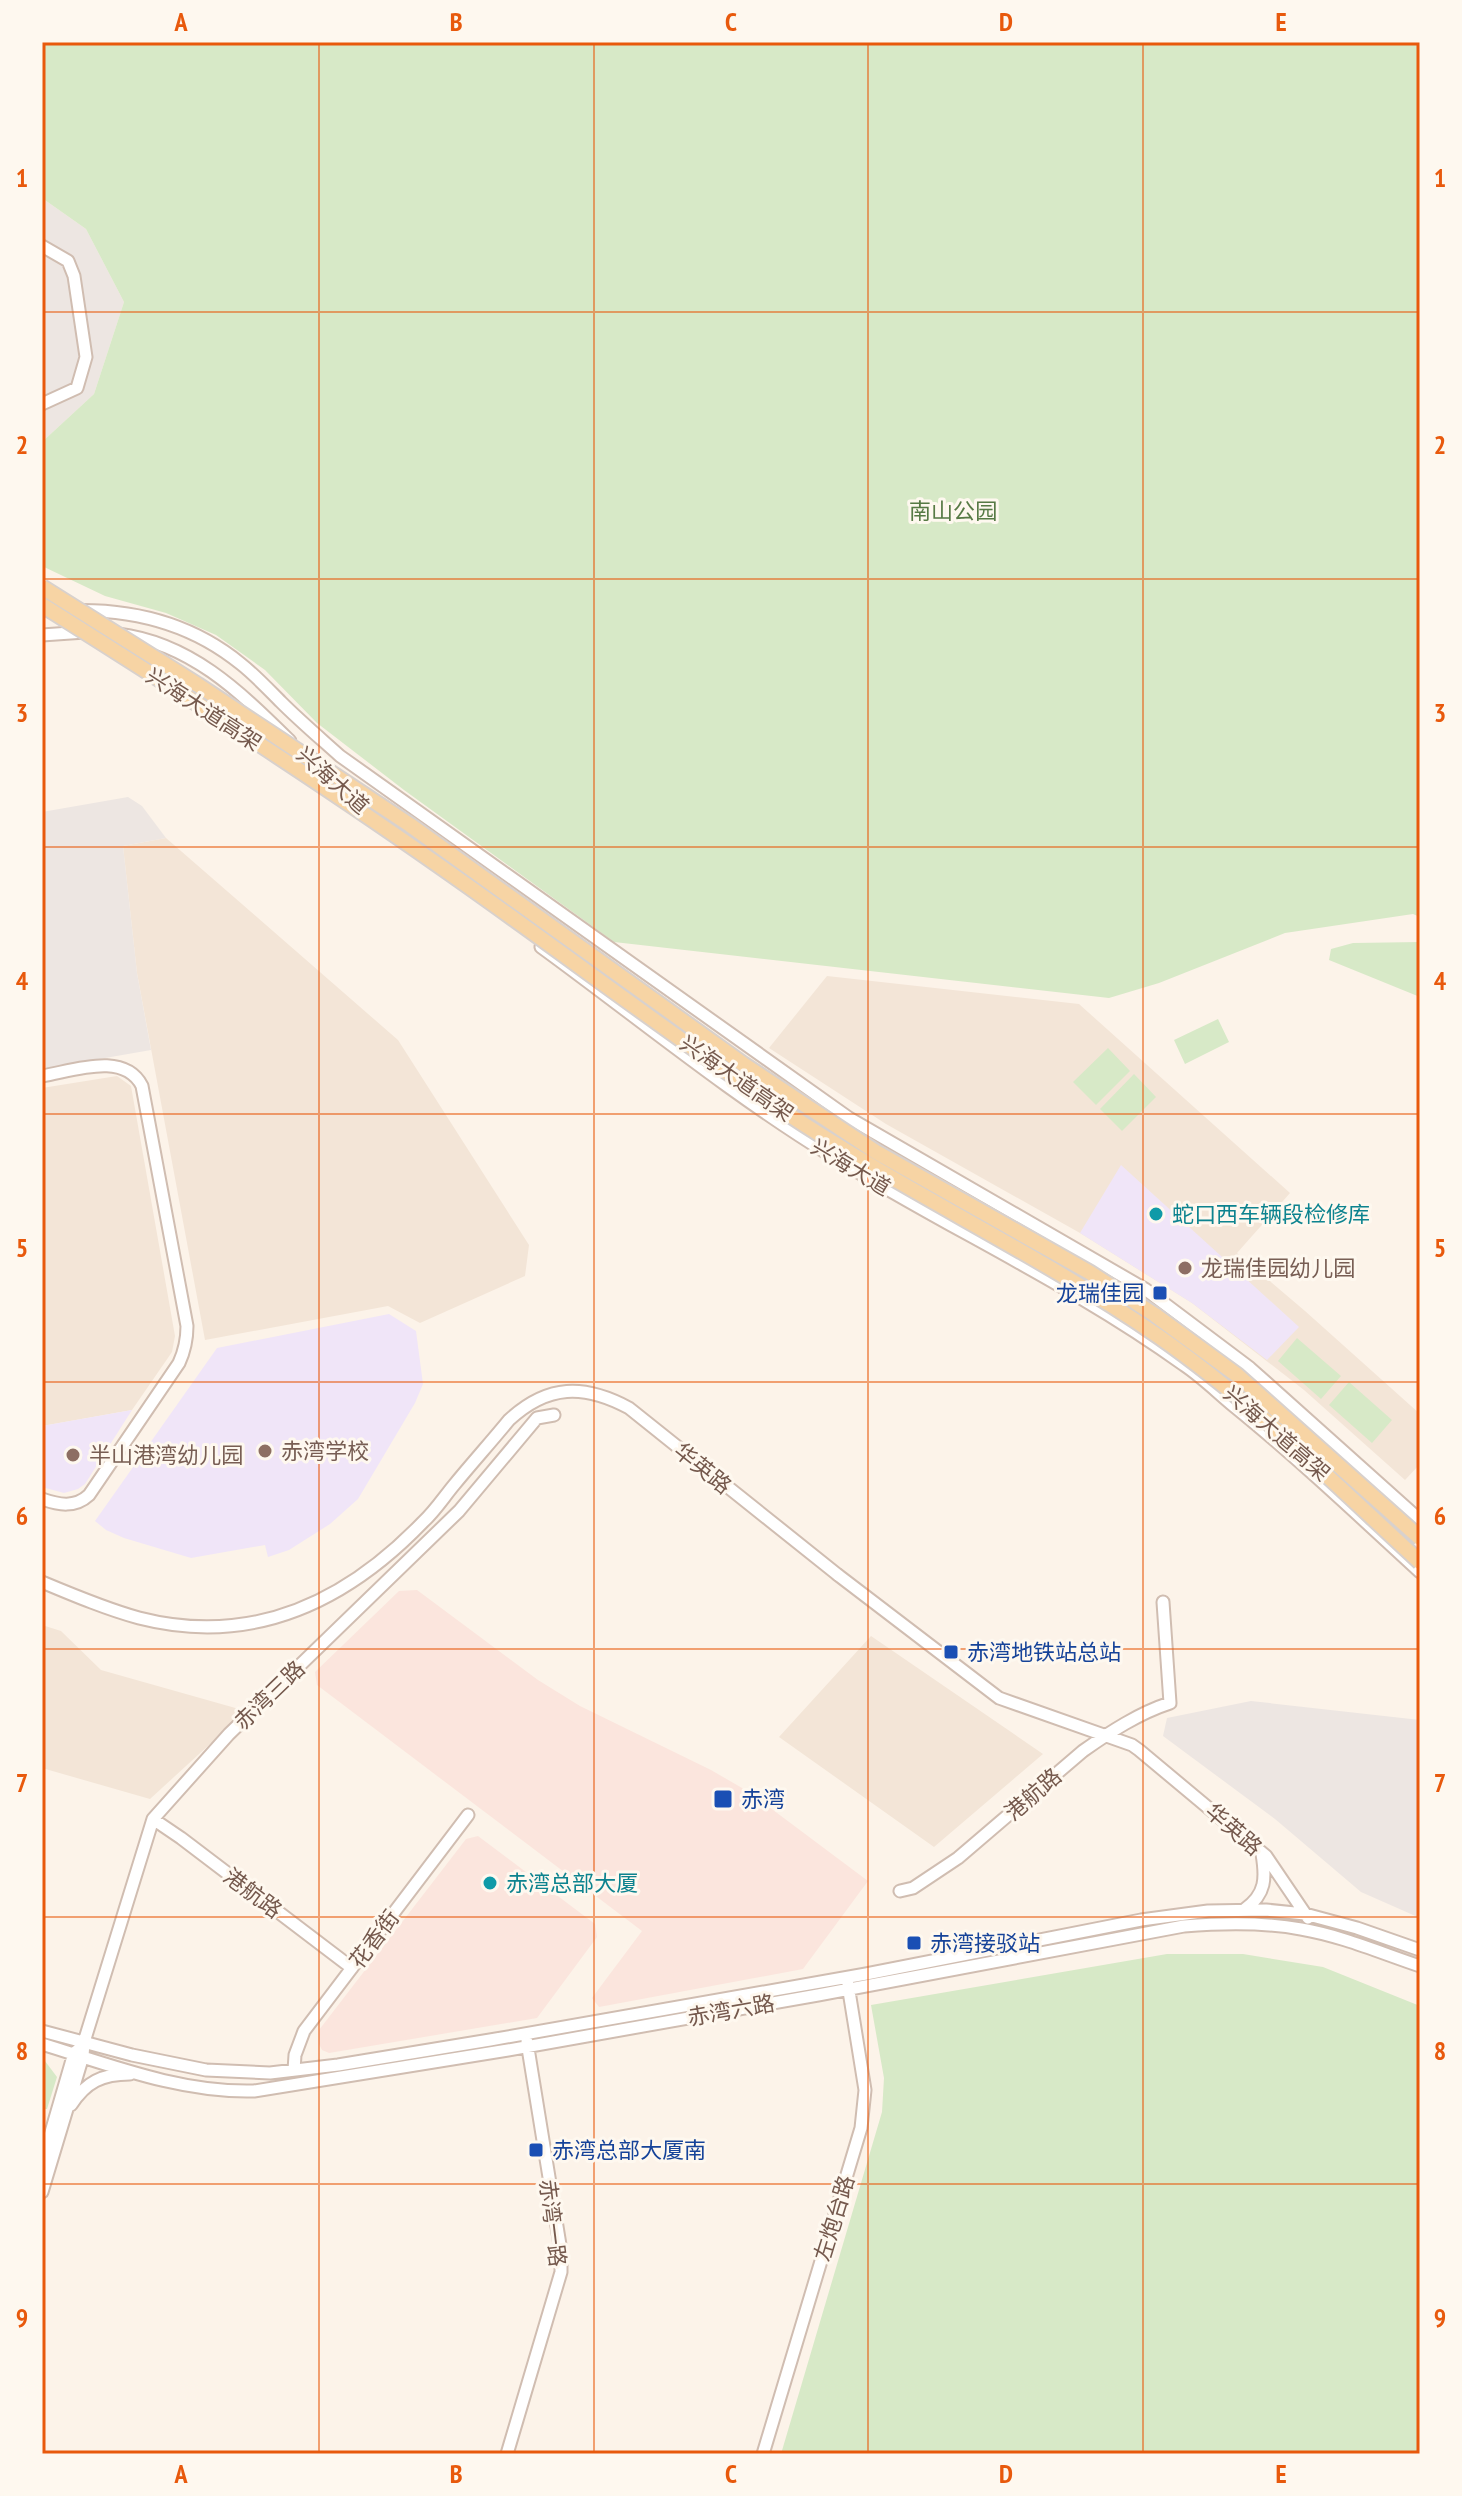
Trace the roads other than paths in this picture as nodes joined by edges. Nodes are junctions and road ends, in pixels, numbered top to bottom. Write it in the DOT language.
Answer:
graph roads {
  1 [pos="42,246"];
  2 [pos="42,404"];
  3 [pos="42,587"];
  4 [pos="42,605"];
  5 [pos="42,613"];
  6 [pos="42,635"];
  7 [pos="42,1076"];
  8 [pos="554,1415"];
  9 [pos="42,1499"];
  10 [pos="1420,1520"];
  11 [pos="1420,1538"];
  12 [pos="1420,1562"];
  13 [pos="1420,1572"];
  14 [pos="42,1582"];
  15 [pos="1163,1602"];
  16 [pos="1105,1735"];
  17 [pos="468,1815"];
  18 [pos="153,1819"];
  19 [pos="1262,1852"];
  20 [pos="900,1891"];
  21 [pos="1245,1910"];
  22 [pos="1305,1914"];
  23 [pos="1316,1932"];
  24 [pos="1420,1950"];
  25 [pos="1420,1966"];
  26 [pos="352,1968"];
  27 [pos="848,1983"];
  28 [pos="42,2031"];
  29 [pos="527,2039"];
  30 [pos="84,2042"];
  31 [pos="42,2044"];
  32 [pos="79,2054"];
  33 [pos="294,2070"];
  34 [pos="137,2074"];
  35 [pos="66,2112"];
  36 [pos="42,2163"];
  37 [pos="42,2192"];
  38 [pos="507,2454"];
  39 [pos="763,2454"];
  1 -- 2 [label="street"];
  3 -- 11 [label="main road, 兴海大道高架, bridge"];
  4 -- 12 [label="main road, 兴海大道高架, bridge"];
  5 -- 10 [label="street, 兴海大道, bridge"];
  6 -- 13 [label="street, 兴海大道, bridge"];
  7 -- 9 [label="street"];
  8 -- 18 [label="street, 赤湾三路"];
  14 -- 16 [label="street, 华英路, bridge"];
  15 -- 16 [label="street, 港航路"];
  16 -- 19 [label="street, 华英路"];
  16 -- 20 [label="street, 港航路"];
  17 -- 26 [label="street, 花香街"];
  18 -- 26 [label="street, 港航路"];
  18 -- 30 [label="street, 赤湾三路"];
  19 -- 21 [label="street"];
  19 -- 22 [label="street, 华英路"];
  21 -- 22 [label="street, 赤湾六路"];
  21 -- 27 [label="street, 赤湾六路"];
  22 -- 23 [label="street, 华英路"];
  22 -- 24 [label="street, 赤湾六路"];
  23 -- 25 [label="street, 赤湾六路"];
  23 -- 27 [label="street, 赤湾六路"];
  26 -- 33 [label="street, 花香街"];
  27 -- 29 [label="street, 赤湾六路"];
  27 -- 39 [label="street, 左炮台路"];
  28 -- 30 [label="street, 赤湾六路"];
  29 -- 33 [label="street, 赤湾六路"];
  29 -- 34 [label="street, 赤湾六路"];
  29 -- 38 [label="street, 赤湾一路"];
  30 -- 32 [label="street, 赤湾三路"];
  30 -- 33 [label="street, 赤湾六路"];
  31 -- 32 [label="street, 赤湾六路"];
  32 -- 34 [label="street, 赤湾六路"];
  32 -- 35 [label="street, 赤湾三路"];
  32 -- 36 [label="street, 赤湾三路"];
  34 -- 35 [label="street"];
  35 -- 37 [label="street, 赤湾三路"];
}
